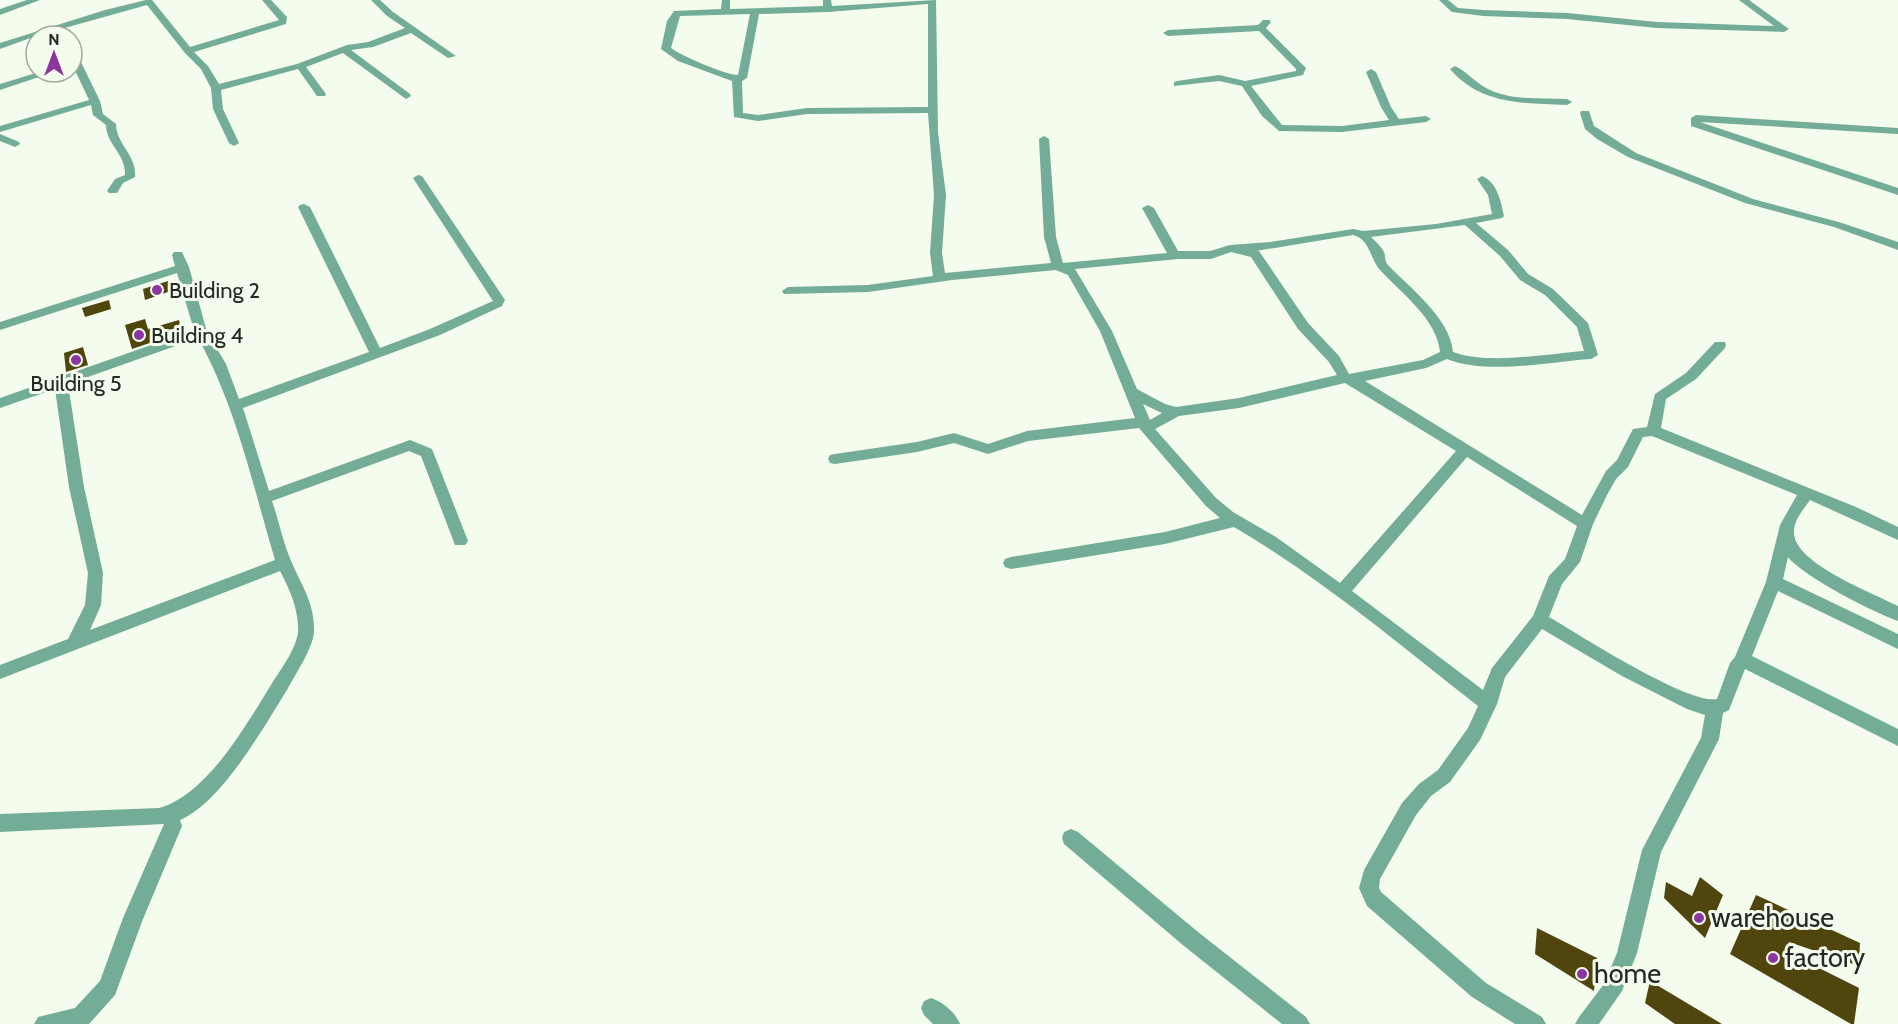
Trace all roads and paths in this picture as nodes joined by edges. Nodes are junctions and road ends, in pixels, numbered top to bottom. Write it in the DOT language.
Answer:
graph roads {
  1 [pos="36,0"];
  2 [pos="266,0"];
  3 [pos="375,0"];
  4 [pos="726,0"];
  5 [pos="1443,0"];
  6 [pos="1743,0"];
  7 [pos="152,1"];
  8 [pos="932,1"];
  9 [pos="827,4"];
  10 [pos="1510,4"];
  11 [pos="753,11"];
  12 [pos="0,12"];
  13 [pos="727,12"];
  14 [pos="1525,15"];
  15 [pos="80,24"];
  16 [pos="412,29"];
  17 [pos="1168,33"];
  18 [pos="24,40"];
  19 [pos="370,45"];
  20 [pos="0,46"];
  21 [pos="344,49"];
  22 [pos="188,51"];
  23 [pos="451,56"];
  24 [pos="357,61"];
  25 [pos="300,66"];
  26 [pos="1455,69"];
  27 [pos="1194,70"];
  28 [pos="1371,72"];
  29 [pos="737,78"];
  30 [pos="1219,78"];
  31 [pos="24,80"];
  32 [pos="84,80"];
  33 [pos="1177,84"];
  34 [pos="1245,84"];
  35 [pos="0,87"];
  36 [pos="216,88"];
  37 [pos="321,94"];
  38 [pos="406,96"];
  39 [pos="95,101"];
  40 [pos="1567,102"];
  41 [pos="933,110"];
  42 [pos="1585,113"];
  43 [pos="1426,119"];
  44 [pos="1396,122"];
  45 [pos="0,129"];
  46 [pos="1898,130"];
  47 [pos="0,137"];
  48 [pos="1044,139"];
  49 [pos="234,143"];
  50 [pos="15,144"];
  51 [pos="418,178"];
  52 [pos="1482,179"];
  53 [pos="113,191"];
  54 [pos="1898,192"];
  55 [pos="304,207"];
  56 [pos="1148,208"];
  57 [pos="1468,222"];
  58 [pos="1364,234"];
  59 [pos="1898,246"];
  60 [pos="1230,249"];
  61 [pos="1174,255"];
  62 [pos="1059,267"];
  63 [pos="948,277"];
  64 [pos="788,291"];
  65 [pos="0,326"];
  66 [pos="201,332"];
  67 [pos="1720,345"];
  68 [pos="376,353"];
  69 [pos="1447,354"];
  70 [pos="1348,378"];
  71 [pos="61,383"];
  72 [pos="1132,392"];
  73 [pos="0,403"];
  74 [pos="235,406"];
  75 [pos="1176,412"];
  76 [pos="1145,425"];
  77 [pos="1653,432"];
  78 [pos="1466,449"];
  79 [pos="836,459"];
  80 [pos="1806,494"];
  81 [pos="265,498"];
  82 [pos="1238,520"];
  83 [pos="1585,525"];
  84 [pos="1898,534"];
  85 [pos="1786,536"];
  86 [pos="460,541"];
  87 [pos="284,563"];
  88 [pos="1011,563"];
  89 [pos="1774,582"];
  90 [pos="1342,592"];
  91 [pos="1898,614"];
  92 [pos="1540,620"];
  93 [pos="1898,642"];
  94 [pos="74,643"];
  95 [pos="1741,662"];
  96 [pos="0,672"];
  97 [pos="1488,704"];
  98 [pos="1715,707"];
  99 [pos="1898,738"];
  100 [pos="0,823"];
  101 [pos="173,826"];
  102 [pos="1071,838"];
  103 [pos="931,1008"];
  104 [pos="45,1024"];
  105 [pos="949,1024"];
  106 [pos="1299,1024"];
  107 [pos="1535,1024"];
  108 [pos="1586,1024"];
  1 -- 12 [label="street"];
  2 -- 22 [label="street"];
  3 -- 16 [label="street"];
  4 -- 13 [label="street"];
  5 -- 14 [label="street"];
  6 -- 14 [label="street"];
  7 -- 15 [label="street"];
  7 -- 22 [label="street"];
  8 -- 9 [label="street"];
  8 -- 41 [label="street"];
  9 -- 11 [label="street"];
  10 -- 14 [label="street"];
  11 -- 13 [label="street"];
  11 -- 29 [label="street"];
  13 -- 29 [label="street"];
  16 -- 19 [label="street"];
  16 -- 23 [label="street"];
  17 -- 34 [label="street"];
  18 -- 20 [label="street"];
  19 -- 21 [label="street"];
  19 -- 24 [label="street"];
  21 -- 24 [label="street"];
  21 -- 25 [label="street"];
  22 -- 36 [label="street"];
  24 -- 38 [label="street"];
  25 -- 36 [label="street"];
  25 -- 37 [label="street"];
  26 -- 40 [label="street"];
  27 -- 30 [label="street"];
  28 -- 44 [label="street"];
  29 -- 41 [label="street"];
  30 -- 33 [label="street"];
  30 -- 34 [label="street"];
  31 -- 35 [label="street"];
  32 -- 39 [label="street"];
  34 -- 44 [label="street"];
  36 -- 49 [label="street"];
  39 -- 45 [label="street"];
  39 -- 53 [label="street"];
  41 -- 63 [label="street"];
  42 -- 59 [label="street"];
  43 -- 44 [label="street"];
  46 -- 54 [label="street"];
  47 -- 50 [label="street"];
  48 -- 62 [label="street"];
  51 -- 68 [label="street"];
  52 -- 57 [label="street"];
  55 -- 68 [label="street"];
  56 -- 61 [label="street"];
  57 -- 58 [label="street"];
  57 -- 69 [label="street"];
  58 -- 60 [label="street"];
  58 -- 69 [label="street"];
  60 -- 61 [label="street"];
  60 -- 70 [label="street"];
  61 -- 62 [label="street"];
  62 -- 63 [label="street"];
  62 -- 72 [label="street"];
  63 -- 64 [label="street"];
  65 -- 66 [label="street"];
  66 -- 71 [label="street"];
  66 -- 74 [label="street"];
  67 -- 77 [label="street"];
  68 -- 74 [label="street"];
  69 -- 70 [label="street"];
  70 -- 75 [label="street"];
  70 -- 78 [label="street"];
  71 -- 73 [label="street"];
  71 -- 94 [label="street"];
  72 -- 75 [label="street"];
  72 -- 76 [label="street"];
  74 -- 81 [label="street"];
  75 -- 76 [label="street"];
  76 -- 79 [label="street"];
  76 -- 82 [label="street"];
  77 -- 80 [label="street"];
  77 -- 83 [label="street"];
  78 -- 83 [label="street"];
  78 -- 90 [label="street"];
  80 -- 84 [label="street"];
  80 -- 85 [label="street"];
  81 -- 86 [label="street"];
  81 -- 87 [label="street"];
  82 -- 88 [label="street"];
  82 -- 90 [label="street"];
  83 -- 92 [label="street"];
  85 -- 89 [label="street"];
  85 -- 91 [label="street"];
  87 -- 94 [label="street"];
  87 -- 100 [label="street"];
  89 -- 93 [label="street"];
  89 -- 95 [label="street"];
  90 -- 97 [label="street"];
  92 -- 97 [label="street"];
  92 -- 98 [label="street"];
  94 -- 96 [label="street"];
  95 -- 98 [label="street"];
  95 -- 99 [label="street"];
  97 -- 107 [label="street"];
  98 -- 108 [label="street"];
  101 -- 104 [label="street"];
  102 -- 106 [label="street"];
  103 -- 105 [label="street"];
}
